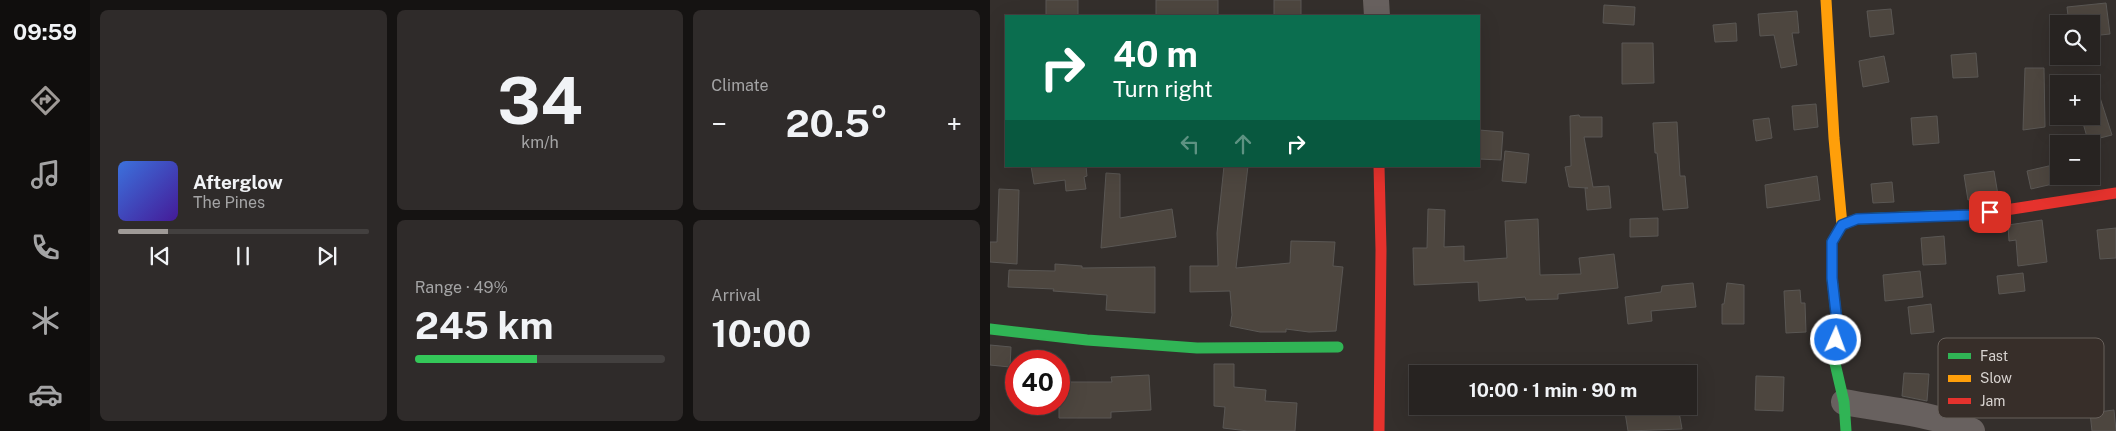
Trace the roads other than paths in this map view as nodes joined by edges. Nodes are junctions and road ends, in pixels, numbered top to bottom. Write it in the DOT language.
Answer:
graph roads {
  1 [pos="1376,0"];
  2 [pos="1826,0"];
  3 [pos="1377,15"];
  4 [pos="1379,167"];
  5 [pos="2116,193"];
  6 [pos="1842,225"];
  7 [pos="990,329"];
  8 [pos="1338,347"];
  9 [pos="1844,402"];
  10 [pos="1378,431"];
  11 [pos="1846,431"];
  12 [pos="1972,431"];
  1 -- 3 [label="street"];
  2 -- 6 [label="street"];
  4 -- 10 [label="street"];
  5 -- 6 [label="street"];
  6 -- 9 [label="street"];
  7 -- 8 [label="street"];
  9 -- 11 [label="street"];
  9 -- 12 [label="street"];
}
